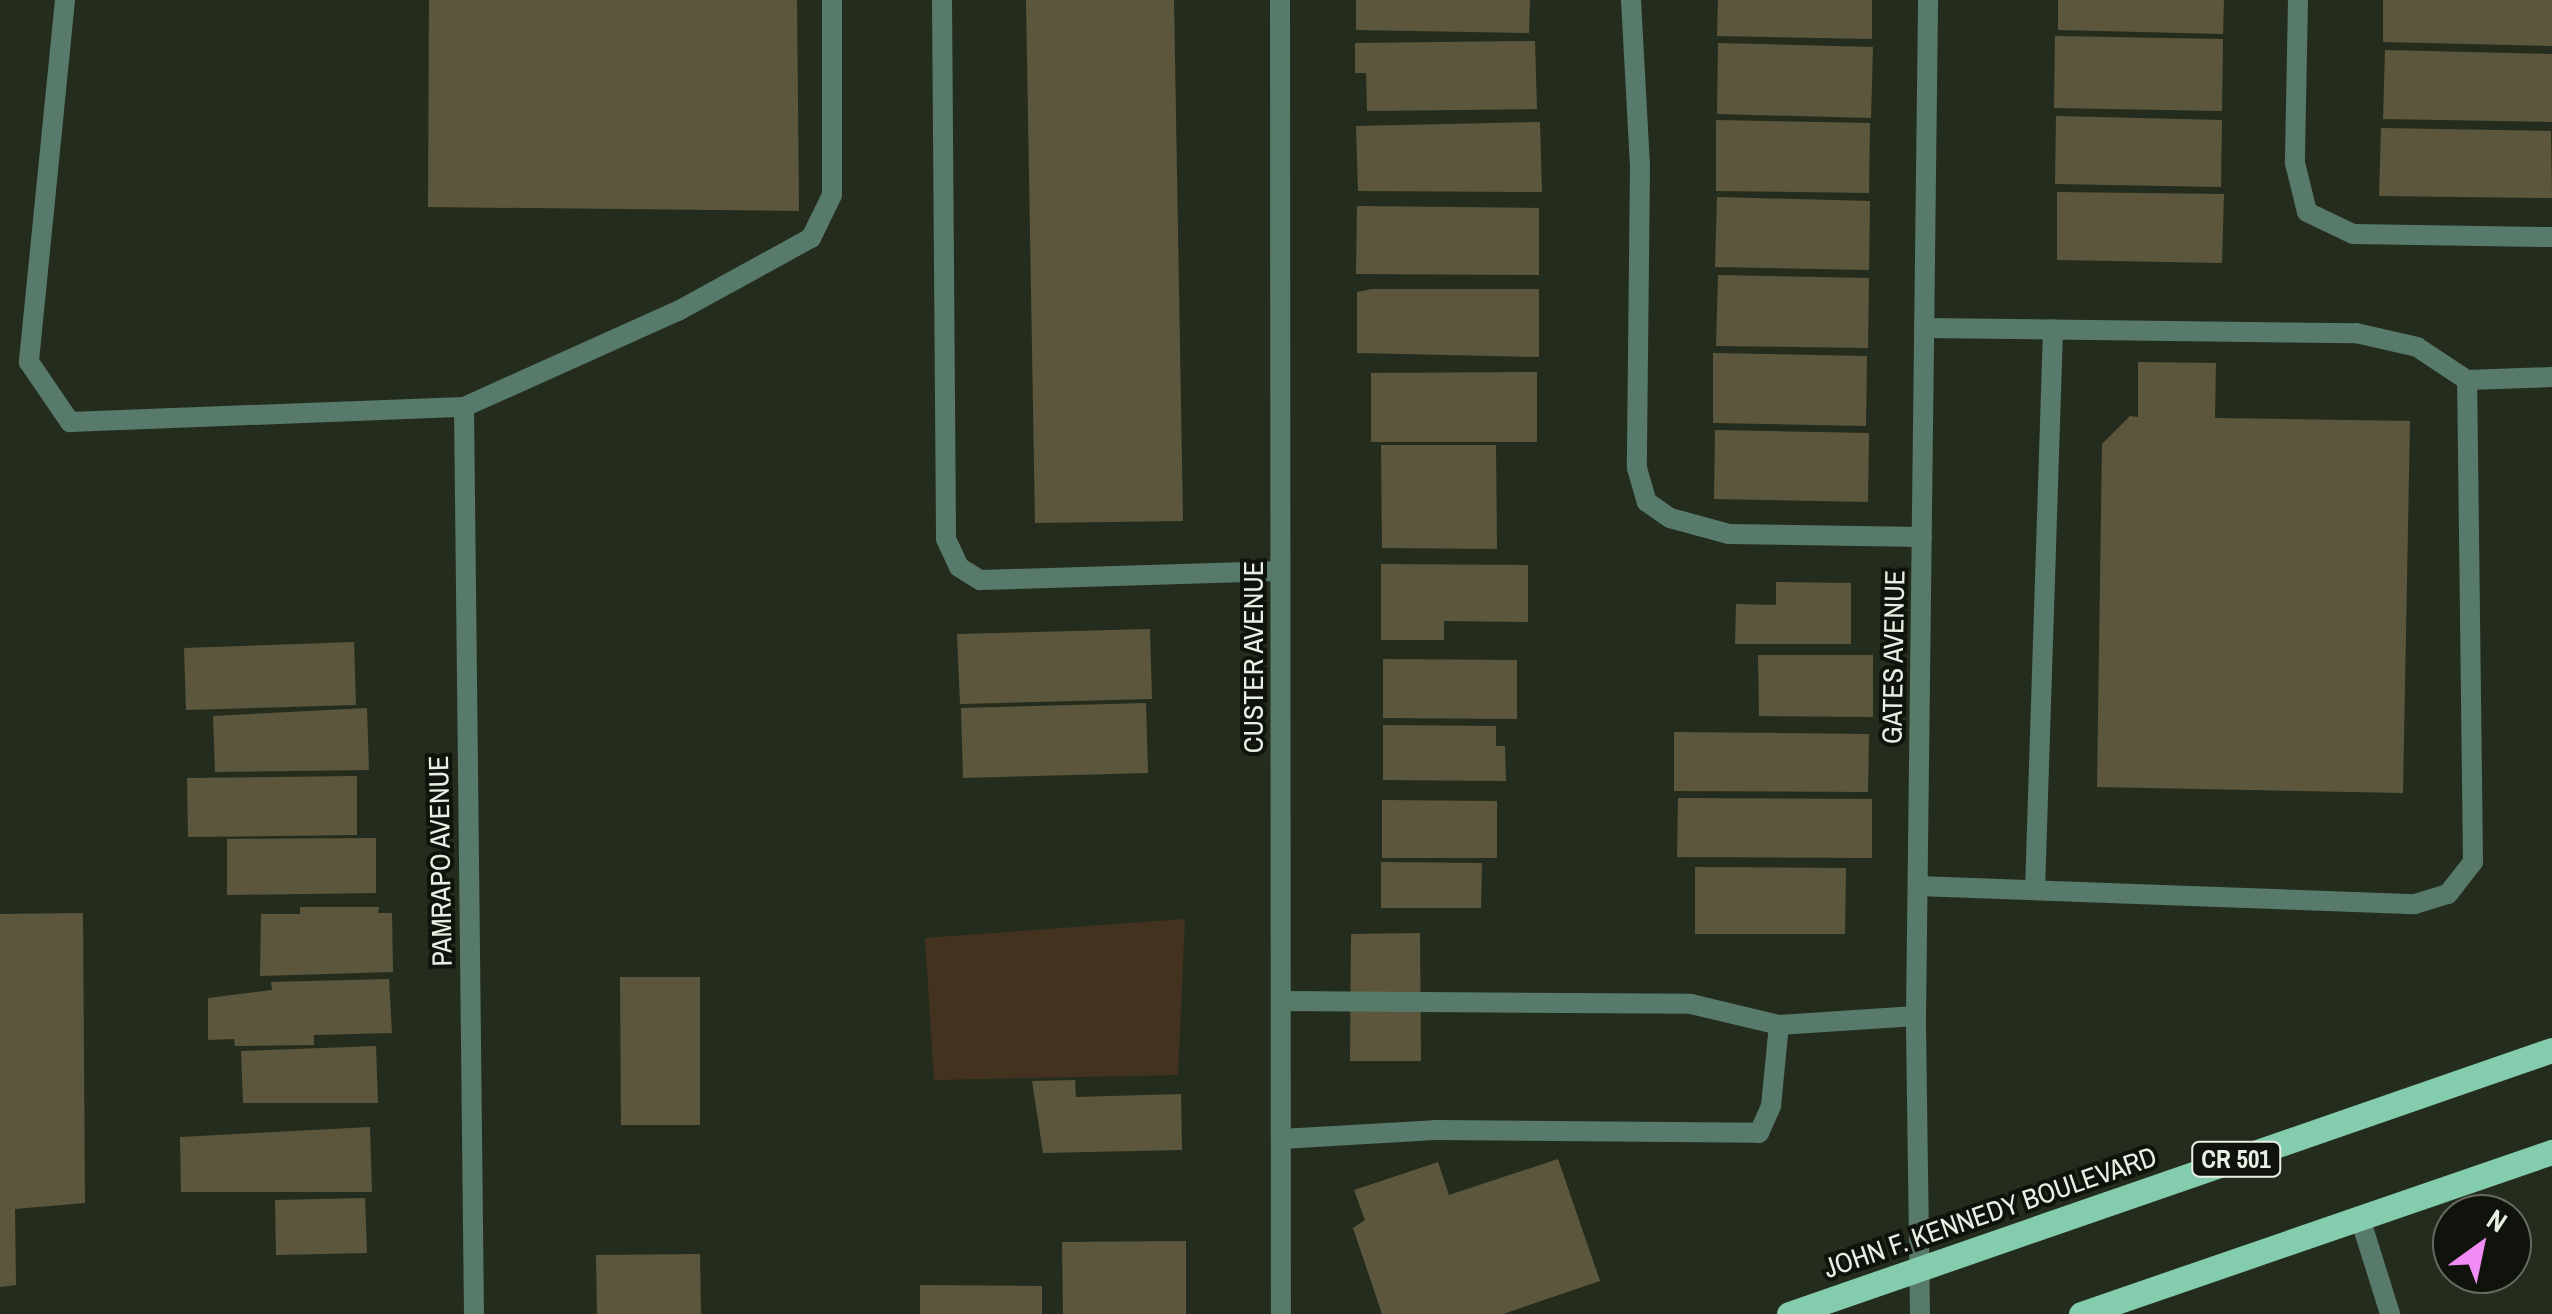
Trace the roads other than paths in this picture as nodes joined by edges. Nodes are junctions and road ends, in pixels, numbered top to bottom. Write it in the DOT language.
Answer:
graph roads {
  1 [pos="66,0"];
  2 [pos="832,0"];
  3 [pos="942,0"];
  4 [pos="1280,0"];
  5 [pos="1631,0"];
  6 [pos="1928,0"];
  7 [pos="2298,0"];
  8 [pos="2552,237"];
  9 [pos="1924,328"];
  10 [pos="2053,329"];
  11 [pos="2552,376"];
  12 [pos="2467,380"];
  13 [pos="464,407"];
  14 [pos="1922,537"];
  15 [pos="1280,571"];
  16 [pos="1918,886"];
  17 [pos="2035,890"];
  18 [pos="1281,1001"];
  19 [pos="1916,1016"];
  20 [pos="1779,1025"];
  21 [pos="2552,1050"];
  22 [pos="1280,1139"];
  23 [pos="2552,1152"];
  24 [pos="2360,1218"];
  25 [pos="1921,1269"];
  26 [pos="2127,1306"];
  27 [pos="474,1314"];
  28 [pos="1281,1314"];
  29 [pos="1788,1314"];
  30 [pos="1920,1314"];
  31 [pos="2081,1314"];
  32 [pos="2390,1314"];
  1 -- 13 [label="street"];
  2 -- 13 [label="street"];
  3 -- 15 [label="street"];
  4 -- 15 [label="street, CUSTER AVENUE"];
  5 -- 14 [label="street"];
  6 -- 9 [label="street, GATES AVENUE"];
  7 -- 8 [label="street"];
  9 -- 10 [label="street"];
  9 -- 14 [label="street, GATES AVENUE"];
  10 -- 12 [label="street"];
  10 -- 17 [label="street"];
  11 -- 12 [label="street"];
  12 -- 17 [label="street"];
  13 -- 27 [label="street, PAMRAPO AVENUE"];
  14 -- 16 [label="street, GATES AVENUE"];
  15 -- 18 [label="street, CUSTER AVENUE"];
  16 -- 17 [label="street"];
  16 -- 19 [label="street, GATES AVENUE"];
  18 -- 20 [label="street"];
  18 -- 22 [label="street, CUSTER AVENUE"];
  19 -- 20 [label="street"];
  19 -- 25 [label="street, GATES AVENUE"];
  20 -- 22 [label="street"];
  21 -- 25 [label="main road, JOHN F. KENNEDY BOULEVARD / CR 501"];
  22 -- 28 [label="street, CUSTER AVENUE"];
  23 -- 24 [label="main road"];
  24 -- 26 [label="main road"];
  24 -- 32 [label="street"];
  25 -- 29 [label="main road, JOHN F. KENNEDY BOULEVARD / CR 501"];
  25 -- 30 [label="street, GATES AVENUE"];
  26 -- 31 [label="main road"];
}
